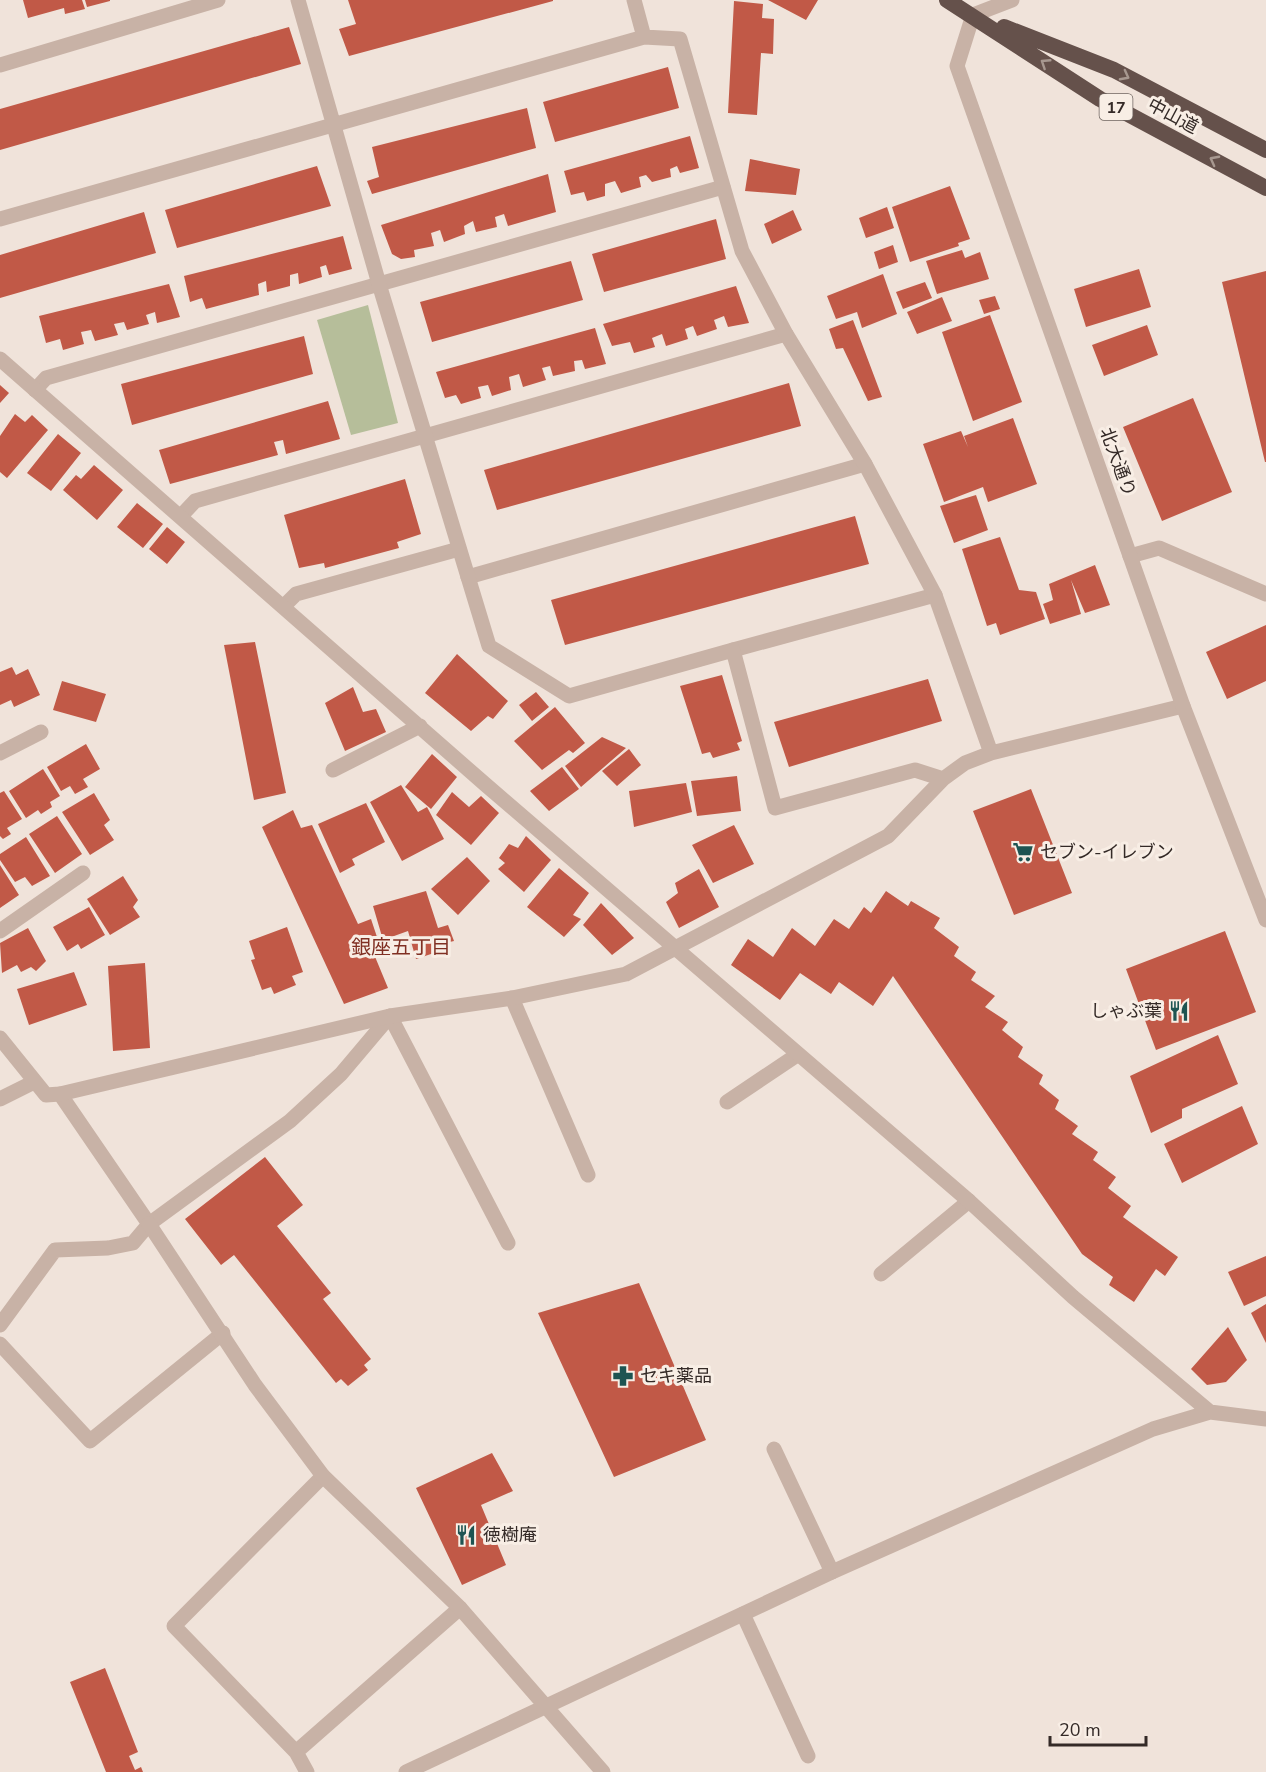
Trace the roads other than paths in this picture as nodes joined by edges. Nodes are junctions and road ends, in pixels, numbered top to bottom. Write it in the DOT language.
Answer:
graph roads {
  1 [pos="218,0"];
  2 [pos="298,0"];
  3 [pos="634,0"];
  4 [pos="947,0"];
  5 [pos="1012,0"];
  6 [pos="973,15"];
  7 [pos="644,37"];
  8 [pos="0,65"];
  9 [pos="332,126"];
  10 [pos="1266,150"];
  11 [pos="723,188"];
  12 [pos="1266,188"];
  13 [pos="0,219"];
  14 [pos="379,284"];
  15 [pos="786,334"];
  16 [pos="0,359"];
  17 [pos="35,390"];
  18 [pos="425,436"];
  19 [pos="865,464"];
  20 [pos="181,516"];
  21 [pos="459,549"];
  22 [pos="1130,556"];
  23 [pos="468,577"];
  24 [pos="1266,594"];
  25 [pos="935,595"];
  26 [pos="284,606"];
  27 [pos="733,650"];
  28 [pos="1183,706"];
  29 [pos="420,726"];
  30 [pos="41,732"];
  31 [pos="0,753"];
  32 [pos="990,753"];
  33 [pos="333,770"];
  34 [pos="943,779"];
  35 [pos="83,873"];
  36 [pos="1266,920"];
  37 [pos="0,931"];
  38 [pos="675,948"];
  39 [pos="512,998"];
  40 [pos="390,1016"];
  41 [pos="0,1038"];
  42 [pos="797,1054"];
  43 [pos="34,1082"];
  44 [pos="60,1094"];
  45 [pos="0,1099"];
  46 [pos="727,1102"];
  47 [pos="588,1175"];
  48 [pos="969,1201"];
  49 [pos="149,1224"];
  50 [pos="508,1243"];
  51 [pos="881,1274"];
  52 [pos="0,1325"];
  53 [pos="223,1333"];
  54 [pos="0,1344"];
  55 [pos="1210,1412"];
  56 [pos="1266,1419"];
  57 [pos="774,1449"];
  58 [pos="323,1476"];
  59 [pos="832,1572"];
  60 [pos="460,1608"];
  61 [pos="743,1614"];
  62 [pos="548,1707"];
  63 [pos="296,1752"];
  64 [pos="808,1756"];
  65 [pos="307,1772"];
  66 [pos="406,1772"];
  67 [pos="603,1772"];
  1 -- 8 [label="street"];
  2 -- 9 [label="street"];
  3 -- 7 [label="street"];
  4 -- 6 [label="highway, 中山道 / 17"];
  5 -- 6 [label="street"];
  6 -- 10 [label="highway, 中山道 / 17, one-way"];
  12 -- 6 [label="highway, 中山道 / 17, one-way"];
  6 -- 22 [label="street, 北大通り"];
  7 -- 9 [label="street"];
  7 -- 11 [label="street"];
  9 -- 13 [label="street"];
  9 -- 14 [label="street"];
  11 -- 14 [label="street"];
  11 -- 15 [label="street"];
  14 -- 17 [label="street"];
  14 -- 18 [label="street"];
  15 -- 18 [label="street"];
  15 -- 19 [label="street"];
  16 -- 17 [label="street"];
  17 -- 20 [label="street"];
  18 -- 20 [label="street"];
  18 -- 21 [label="street"];
  19 -- 23 [label="street"];
  19 -- 25 [label="street"];
  20 -- 26 [label="street"];
  21 -- 23 [label="street"];
  21 -- 26 [label="street"];
  22 -- 24 [label="street"];
  22 -- 28 [label="street, 北大通り"];
  23 -- 27 [label="street"];
  25 -- 27 [label="street"];
  25 -- 32 [label="street"];
  26 -- 29 [label="street"];
  27 -- 34 [label="street"];
  28 -- 32 [label="street"];
  28 -- 36 [label="street, 北大通り"];
  29 -- 33 [label="street"];
  29 -- 38 [label="street"];
  30 -- 31 [label="street"];
  32 -- 34 [label="street"];
  34 -- 38 [label="street"];
  35 -- 37 [label="street"];
  38 -- 39 [label="street"];
  38 -- 42 [label="street"];
  39 -- 40 [label="street"];
  39 -- 47 [label="street"];
  40 -- 44 [label="street"];
  40 -- 49 [label="street"];
  40 -- 50 [label="street"];
  41 -- 43 [label="street"];
  42 -- 46 [label="street"];
  42 -- 48 [label="street"];
  43 -- 44 [label="street"];
  43 -- 45 [label="street"];
  44 -- 49 [label="street"];
  48 -- 51 [label="street"];
  48 -- 55 [label="street"];
  49 -- 52 [label="street"];
  49 -- 53 [label="street"];
  53 -- 54 [label="street"];
  53 -- 58 [label="street"];
  55 -- 56 [label="street"];
  55 -- 59 [label="street"];
  57 -- 59 [label="street"];
  58 -- 60 [label="street"];
  58 -- 63 [label="street"];
  59 -- 61 [label="street"];
  60 -- 62 [label="street"];
  60 -- 63 [label="street"];
  61 -- 62 [label="street"];
  61 -- 64 [label="street"];
  62 -- 66 [label="street"];
  62 -- 67 [label="street"];
  63 -- 65 [label="street"];
}
